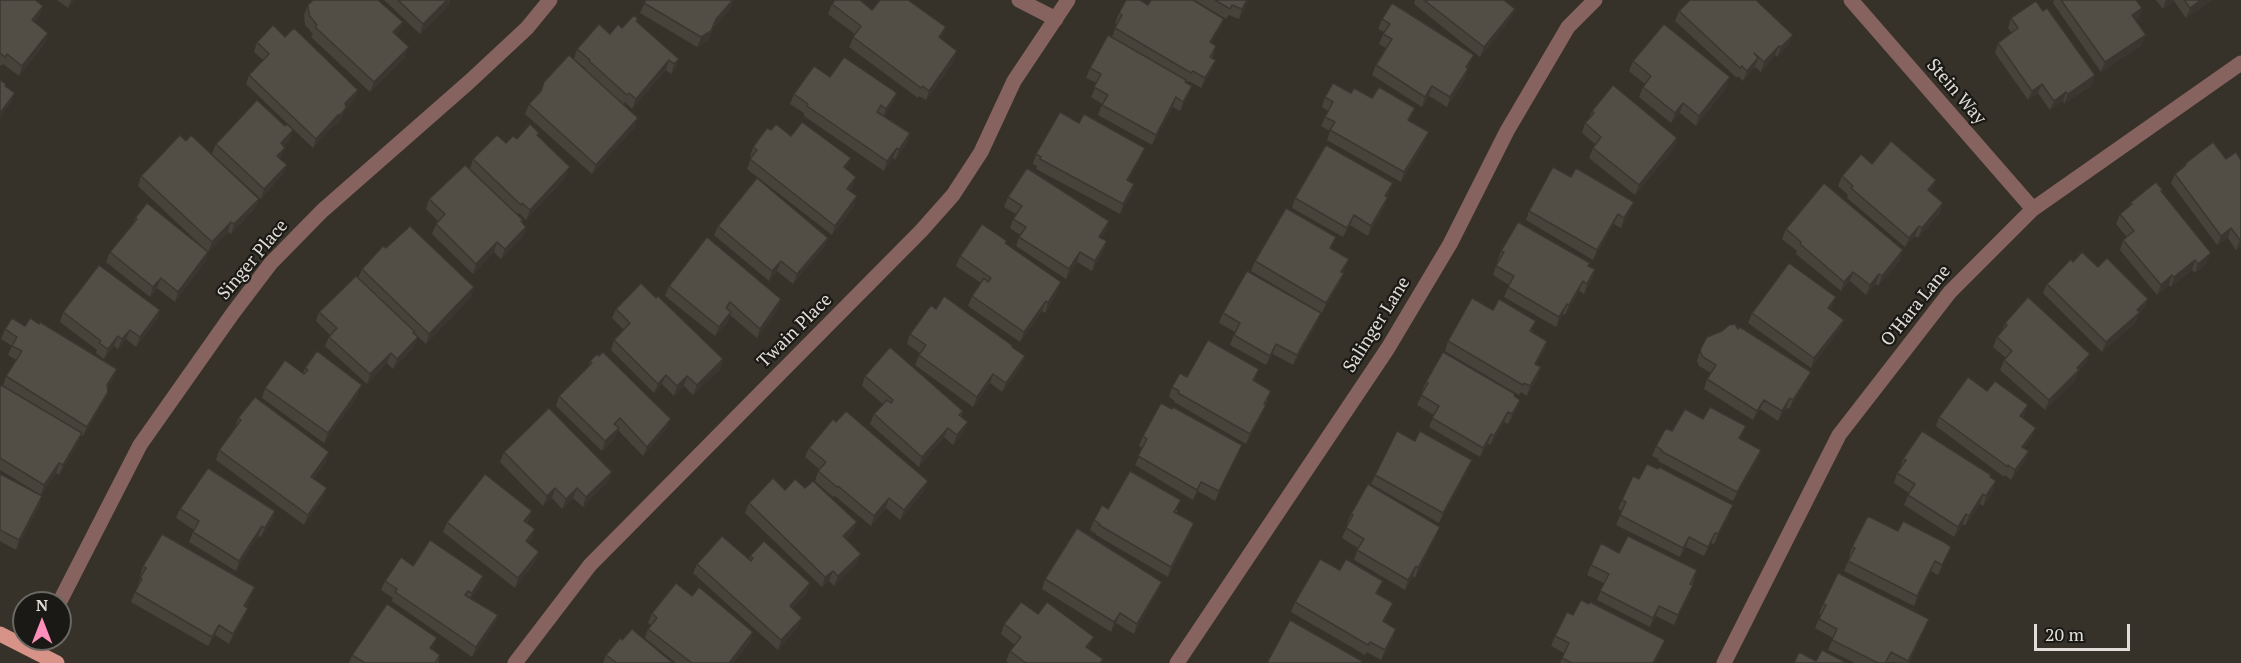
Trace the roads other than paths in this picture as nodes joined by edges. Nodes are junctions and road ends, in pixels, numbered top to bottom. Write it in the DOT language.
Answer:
graph roads {
  1 [pos="550,0"];
  2 [pos="1019,0"];
  3 [pos="1068,0"];
  4 [pos="1595,0"];
  5 [pos="1851,0"];
  6 [pos="1056,19"];
  7 [pos="2241,63"];
  8 [pos="2033,209"];
  9 [pos="66,591"];
  10 [pos="44,651"];
  11 [pos="57,663"];
  12 [pos="514,663"];
  13 [pos="1177,663"];
  14 [pos="1724,663"];
  1 -- 9 [label="street, Singer Place"];
  2 -- 6 [label="street"];
  3 -- 6 [label="street, Twain Place"];
  4 -- 13 [label="street, Salinger Lane"];
  5 -- 8 [label="street, Stein Way"];
  6 -- 12 [label="street, Twain Place"];
  7 -- 8 [label="street, O'Hara Lane"];
  8 -- 14 [label="street, O'Hara Lane"];
  10 -- 11 [label="main road"];
}
